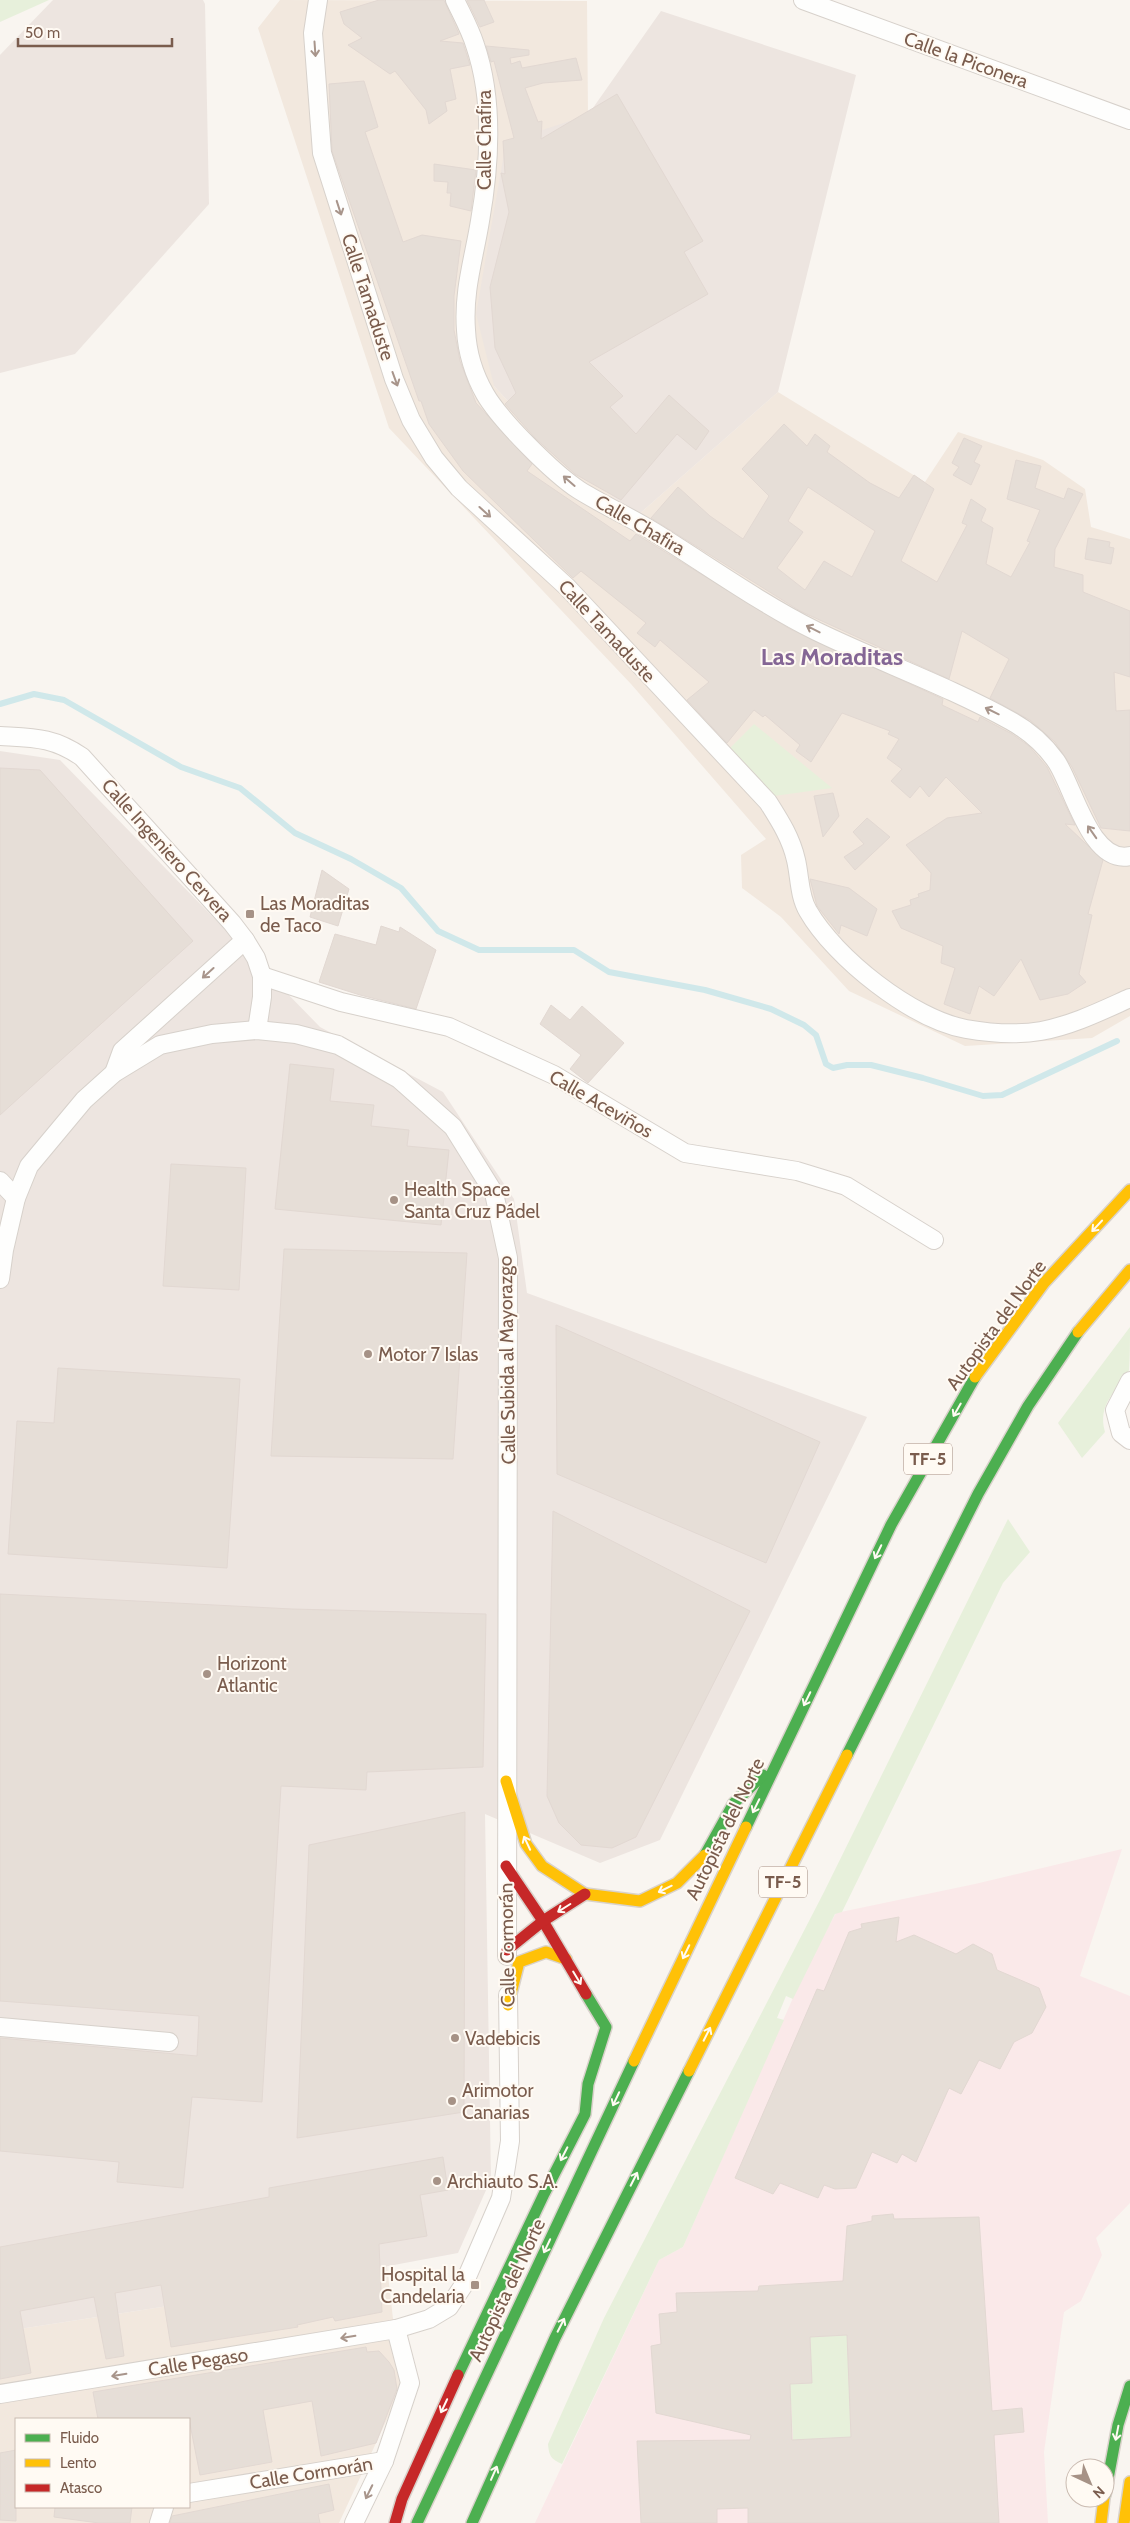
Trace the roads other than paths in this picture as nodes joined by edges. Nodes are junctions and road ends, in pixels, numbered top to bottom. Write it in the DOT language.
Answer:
graph roads {
  1 [pos="318,0"];
  2 [pos="455,0"];
  3 [pos="803,0"];
  4 [pos="1130,120"];
  5 [pos="0,736"];
  6 [pos="1130,856"];
  7 [pos="244,940"];
  8 [pos="262,976"];
  9 [pos="1130,998"];
  10 [pos="257,1030"];
  11 [pos="114,1073"];
  12 [pos="0,1181"];
  13 [pos="1130,1190"];
  14 [pos="16,1198"];
  15 [pos="934,1240"];
  16 [pos="1130,1270"];
  17 [pos="0,1279"];
  18 [pos="1130,1381"];
  19 [pos="1130,1440"];
  20 [pos="777,1762"];
  21 [pos="506,1781"];
  22 [pos="506,1866"];
  23 [pos="585,1894"];
  24 [pos="543,1921"];
  25 [pos="507,1950"];
  26 [pos="566,1959"];
  27 [pos="508,2005"];
  28 [pos="0,2028"];
  29 [pos="168,2042"];
  30 [pos="396,2329"];
  31 [pos="1130,2386"];
  32 [pos="0,2394"];
  33 [pos="1112,2458"];
  34 [pos="384,2461"];
  35 [pos="1130,2482"];
  36 [pos="190,2493"];
  37 [pos="164,2508"];
  38 [pos="1103,2508"];
  39 [pos="159,2523"];
  40 [pos="354,2523"];
  41 [pos="395,2523"];
  42 [pos="417,2523"];
  43 [pos="472,2523"];
  44 [pos="1101,2523"];
  45 [pos="1124,2523"];
  1 -- 9 [label="street, Calle Tamaduste, one-way"];
  6 -- 2 [label="street, Calle Chafira, one-way"];
  3 -- 4 [label="street, Calle la Piconera"];
  5 -- 7 [label="street, Calle Ingeniero Cervera"];
  7 -- 8 [label="street, Calle Ingeniero Cervera"];
  7 -- 11 [label="street, one-way"];
  8 -- 10 [label="street, Calle Ingeniero Cervera"];
  8 -- 15 [label="street, Calle Aceviños"];
  10 -- 11 [label="street, Calle Subida al Mayorazgo"];
  10 -- 21 [label="street, Calle Subida al Mayorazgo"];
  11 -- 14 [label="street, Calle Subida al Mayorazgo"];
  12 -- 14 [label="street"];
  13 -- 20 [label="main road, Autopista del Norte / TF-5, one-way"];
  14 -- 17 [label="street, Calle Subida al Mayorazgo"];
  43 -- 16 [label="main road, TF-5, one-way"];
  18 -- 19 [label="street"];
  20 -- 23 [label="main road, one-way"];
  20 -- 42 [label="main road, Autopista del Norte / TF-5, one-way"];
  21 -- 22 [label="street, Calle Subida al Mayorazgo"];
  23 -- 21 [label="main road, one-way"];
  22 -- 24 [label="main road"];
  22 -- 25 [label="street, Calle Cormorán"];
  23 -- 24 [label="main road, one-way"];
  24 -- 25 [label="main road"];
  24 -- 26 [label="main road"];
  25 -- 27 [label="street, Calle Cormorán"];
  26 -- 27 [label="main road"];
  26 -- 41 [label="main road, one-way"];
  27 -- 30 [label="street, Calle Cormorán"];
  28 -- 29 [label="street"];
  30 -- 32 [label="street, Calle Pegaso, one-way"];
  30 -- 34 [label="street, Calle Cormorán"];
  31 -- 33 [label="main road, one-way"];
  34 -- 36 [label="street, Calle Cormorán"];
  34 -- 40 [label="street, one-way"];
  35 -- 45 [label="main road"];
  37 -- 39 [label="street"];
  38 -- 44 [label="main road"];
}
